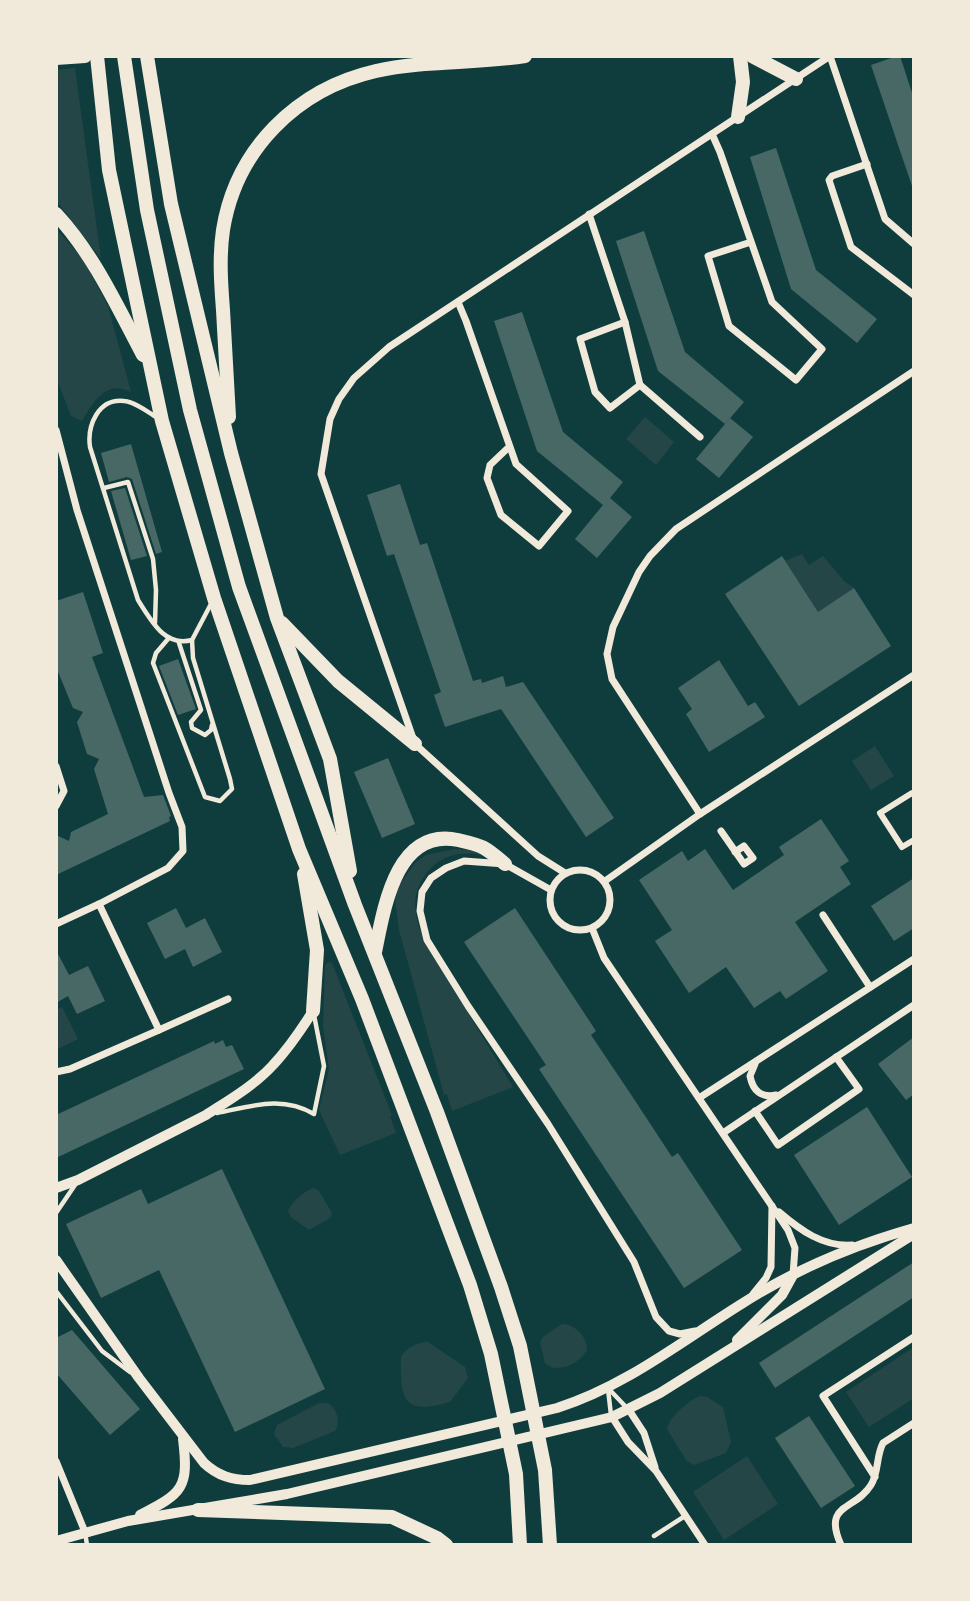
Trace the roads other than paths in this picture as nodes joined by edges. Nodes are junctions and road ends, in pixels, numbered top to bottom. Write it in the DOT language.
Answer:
graph roads {
  1 [pos="85,56"];
  2 [pos="97,56"];
  3 [pos="124,56"];
  4 [pos="147,56"];
  5 [pos="525,56"];
  6 [pos="740,56"];
  7 [pos="752,56"];
  8 [pos="830,56"];
  9 [pos="56,58"];
  10 [pos="796,79"];
  11 [pos="738,117"];
  12 [pos="712,134"];
  13 [pos="867,164"];
  14 [pos="56,214"];
  15 [pos="589,214"];
  16 [pos="751,242"];
  17 [pos="914,244"];
  18 [pos="914,295"];
  19 [pos="458,302"];
  20 [pos="625,322"];
  21 [pos="914,371"];
  22 [pos="152,372"];
  23 [pos="640,385"];
  24 [pos="162,421"];
  25 [pos="56,430"];
  26 [pos="700,438"];
  27 [pos="509,447"];
  28 [pos="231,453"];
  29 [pos="104,488"];
  30 [pos="214,598"];
  31 [pos="277,618"];
  32 [pos="155,624"];
  33 [pos="168,639"];
  34 [pos="192,640"];
  35 [pos="179,643"];
  36 [pos="914,675"];
  37 [pos="212,720"];
  38 [pos="415,744"];
  39 [pos="56,766"];
  40 [pos="914,795"];
  41 [pos="56,806"];
  42 [pos="700,814"];
  43 [pos="721,831"];
  44 [pos="914,840"];
  45 [pos="299,849"];
  46 [pos="735,852"];
  47 [pos="505,864"];
  48 [pos="565,873"];
  49 [pos="605,881"];
  50 [pos="551,890"];
  51 [pos="99,904"];
  52 [pos="355,905"];
  53 [pos="823,915"];
  54 [pos="56,924"];
  55 [pos="592,928"];
  56 [pos="375,953"];
  57 [pos="914,959"];
  58 [pos="870,987"];
  59 [pos="228,999"];
  60 [pos="914,1005"];
  61 [pos="313,1011"];
  62 [pos="159,1030"];
  63 [pos="836,1057"];
  64 [pos="758,1061"];
  65 [pos="56,1072"];
  66 [pos="780,1094"];
  67 [pos="699,1098"];
  68 [pos="755,1111"];
  69 [pos="206,1115"];
  70 [pos="723,1133"];
  71 [pos="79,1180"];
  72 [pos="56,1188"];
  73 [pos="772,1206"];
  74 [pos="56,1213"];
  75 [pos="914,1228"];
  76 [pos="914,1234"];
  77 [pos="866,1243"];
  78 [pos="56,1260"];
  79 [pos="793,1275"];
  80 [pos="56,1291"];
  81 [pos="745,1301"];
  82 [pos="702,1329"];
  83 [pos="914,1337"];
  84 [pos="730,1348"];
  85 [pos="139,1378"];
  86 [pos="608,1388"];
  87 [pos="629,1410"];
  88 [pos="612,1417"];
  89 [pos="914,1423"];
  90 [pos="183,1438"];
  91 [pos="56,1461"];
  92 [pos="656,1471"];
  93 [pos="875,1476"];
  94 [pos="198,1510"];
  95 [pos="686,1515"];
  96 [pos="128,1521"];
  97 [pos="85,1532"];
  98 [pos="654,1536"];
  99 [pos="56,1541"];
  100 [pos="87,1545"];
  101 [pos="446,1545"];
  102 [pos="520,1545"];
  103 [pos="550,1545"];
  104 [pos="705,1545"];
  105 [pos="841,1545"];
  1 -- 9 [label="main road"];
  2 -- 22 [label="main road"];
  3 -- 52 [label="main road"];
  4 -- 28 [label="main road"];
  5 -- 28 [label="main road"];
  6 -- 11 [label="main road"];
  7 -- 10 [label="main road"];
  8 -- 10 [label="street"];
  8 -- 13 [label="street"];
  10 -- 11 [label="street"];
  11 -- 12 [label="street"];
  12 -- 15 [label="street"];
  12 -- 16 [label="street"];
  13 -- 17 [label="street"];
  13 -- 18 [label="street"];
  14 -- 22 [label="main road"];
  15 -- 19 [label="street"];
  15 -- 20 [label="street"];
  16 -- 16 [label="street"];
  19 -- 27 [label="street"];
  19 -- 38 [label="street"];
  20 -- 23 [label="street"];
  20 -- 23 [label="street"];
  21 -- 42 [label="street"];
  22 -- 24 [label="main road"];
  23 -- 26 [label="street"];
  24 -- 29 [label="lane"];
  24 -- 30 [label="main road"];
  25 -- 51 [label="street"];
  27 -- 27 [label="street"];
  28 -- 31 [label="main road"];
  29 -- 32 [label="lane"];
  29 -- 32 [label="lane"];
  30 -- 34 [label="lane"];
  30 -- 45 [label="main road"];
  31 -- 38 [label="main road"];
  31 -- 52 [label="main road"];
  32 -- 33 [label="lane"];
  33 -- 35 [label="lane"];
  33 -- 37 [label="lane"];
  34 -- 35 [label="lane"];
  34 -- 37 [label="lane"];
  35 -- 37 [label="lane"];
  36 -- 42 [label="street"];
  38 -- 48 [label="street"];
  39 -- 41 [label="street"];
  40 -- 44 [label="street"];
  42 -- 49 [label="street"];
  43 -- 46 [label="street"];
  45 -- 61 [label="main road"];
  45 -- 102 [label="main road"];
  47 -- 50 [label="street"];
  47 -- 56 [label="main road"];
  47 -- 82 [label="street"];
  48 -- 49 [label="street"];
  48 -- 50 [label="street"];
  49 -- 55 [label="street"];
  50 -- 55 [label="street"];
  51 -- 54 [label="street"];
  51 -- 62 [label="street"];
  52 -- 56 [label="main road"];
  53 -- 58 [label="street"];
  55 -- 67 [label="street"];
  56 -- 103 [label="main road"];
  57 -- 58 [label="street"];
  58 -- 64 [label="street"];
  59 -- 62 [label="street"];
  60 -- 63 [label="street"];
  61 -- 69 [label="street"];
  61 -- 69 [label="lane"];
  62 -- 65 [label="street"];
  63 -- 66 [label="street"];
  63 -- 68 [label="street"];
  64 -- 66 [label="street"];
  64 -- 67 [label="street"];
  66 -- 68 [label="street"];
  67 -- 70 [label="street"];
  68 -- 70 [label="street"];
  69 -- 71 [label="street"];
  70 -- 73 [label="street"];
  71 -- 72 [label="street"];
  71 -- 74 [label="lane"];
  73 -- 77 [label="street"];
  73 -- 79 [label="street"];
  73 -- 81 [label="street"];
  75 -- 77 [label="street"];
  76 -- 84 [label="street"];
  77 -- 79 [label="street"];
  78 -- 85 [label="street"];
  79 -- 81 [label="street"];
  79 -- 84 [label="street"];
  80 -- 85 [label="lane"];
  81 -- 82 [label="street"];
  82 -- 86 [label="street"];
  83 -- 93 [label="street"];
  84 -- 87 [label="street"];
  85 -- 90 [label="street"];
  86 -- 87 [label="lane"];
  86 -- 88 [label="lane"];
  86 -- 90 [label="street"];
  87 -- 88 [label="street"];
  87 -- 92 [label="street"];
  88 -- 92 [label="street"];
  88 -- 94 [label="street"];
  89 -- 93 [label="street"];
  90 -- 96 [label="street"];
  91 -- 97 [label="street"];
  92 -- 95 [label="street"];
  93 -- 105 [label="street"];
  94 -- 96 [label="street"];
  94 -- 101 [label="main road"];
  95 -- 98 [label="lane"];
  95 -- 104 [label="street"];
  96 -- 97 [label="street"];
  97 -- 99 [label="street"];
  97 -- 100 [label="lane"];
}
